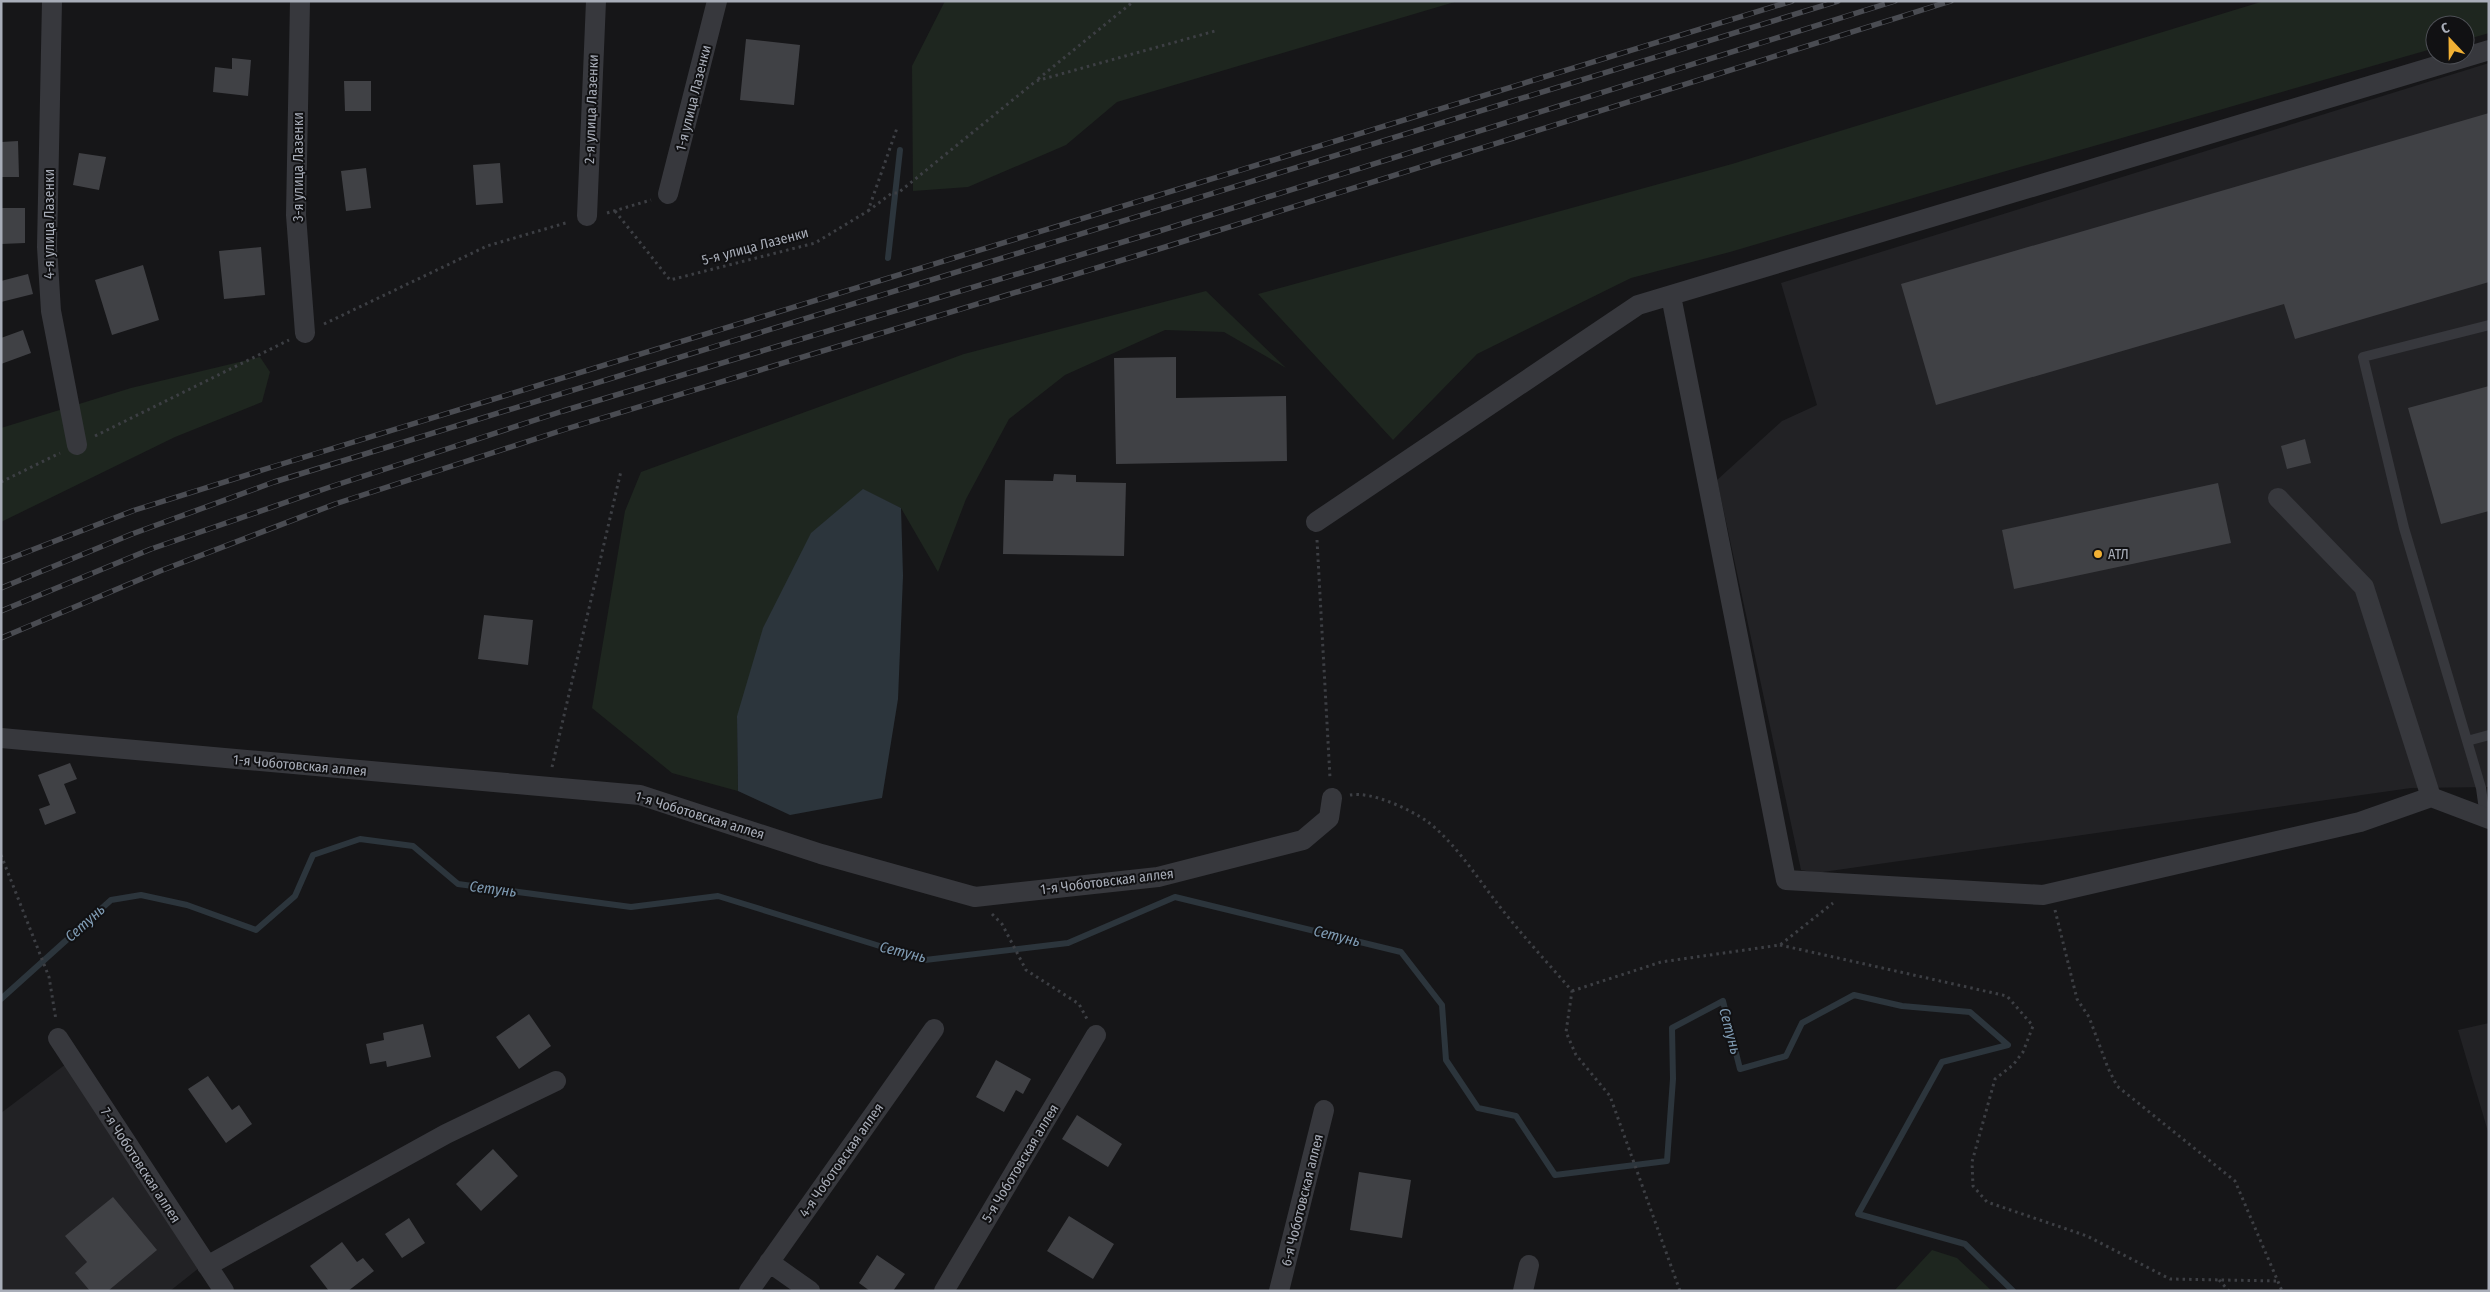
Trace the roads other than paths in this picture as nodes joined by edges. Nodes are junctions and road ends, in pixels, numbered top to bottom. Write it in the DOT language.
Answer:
graph roads {
  1 [pos="52,1"];
  2 [pos="300,1"];
  3 [pos="596,1"];
  4 [pos="717,1"];
  5 [pos="2489,50"];
  6 [pos="668,194"];
  7 [pos="587,216"];
  8 [pos="1671,296"];
  9 [pos="2489,325"];
  10 [pos="305,332"];
  11 [pos="77,444"];
  12 [pos="2278,498"];
  13 [pos="1316,522"];
  14 [pos="2489,735"];
  15 [pos="1,738"];
  16 [pos="2467,741"];
  17 [pos="2431,796"];
  18 [pos="1332,798"];
  19 [pos="2487,818"];
  20 [pos="934,1029"];
  21 [pos="1096,1035"];
  22 [pos="58,1038"];
  23 [pos="556,1081"];
  24 [pos="1324,1110"];
  25 [pos="769,1262"];
  26 [pos="1529,1265"];
  27 [pos="207,1266"];
  28 [pos="224,1291"];
  29 [pos="749,1291"];
  30 [pos="810,1291"];
  31 [pos="944,1291"];
  32 [pos="1279,1291"];
  33 [pos="1523,1291"];
  1 -- 11 [label="street, 4-я улица Лазенки"];
  2 -- 10 [label="street, 3-я улица Лазенки"];
  3 -- 7 [label="street, 2-я улица Лазенки"];
  4 -- 6 [label="street, 1-я улица Лазенки"];
  5 -- 8 [label="street"];
  8 -- 13 [label="street"];
  8 -- 17 [label="street"];
  9 -- 16 [label="lane"];
  12 -- 17 [label="street"];
  14 -- 16 [label="lane"];
  15 -- 18 [label="street, 1-я Чоботовская аллея"];
  16 -- 19 [label="lane"];
  17 -- 19 [label="street"];
  20 -- 25 [label="street, 4-я Чоботовская аллея"];
  21 -- 31 [label="street, 5-я Чоботовская аллея"];
  22 -- 27 [label="street, 7-я Чоботовская аллея"];
  23 -- 27 [label="street"];
  24 -- 32 [label="street, 6-я Чоботовская аллея"];
  25 -- 29 [label="street, 4-я Чоботовская аллея"];
  25 -- 30 [label="street"];
  26 -- 33 [label="street"];
  27 -- 28 [label="street, 7-я Чоботовская аллея"];
}
